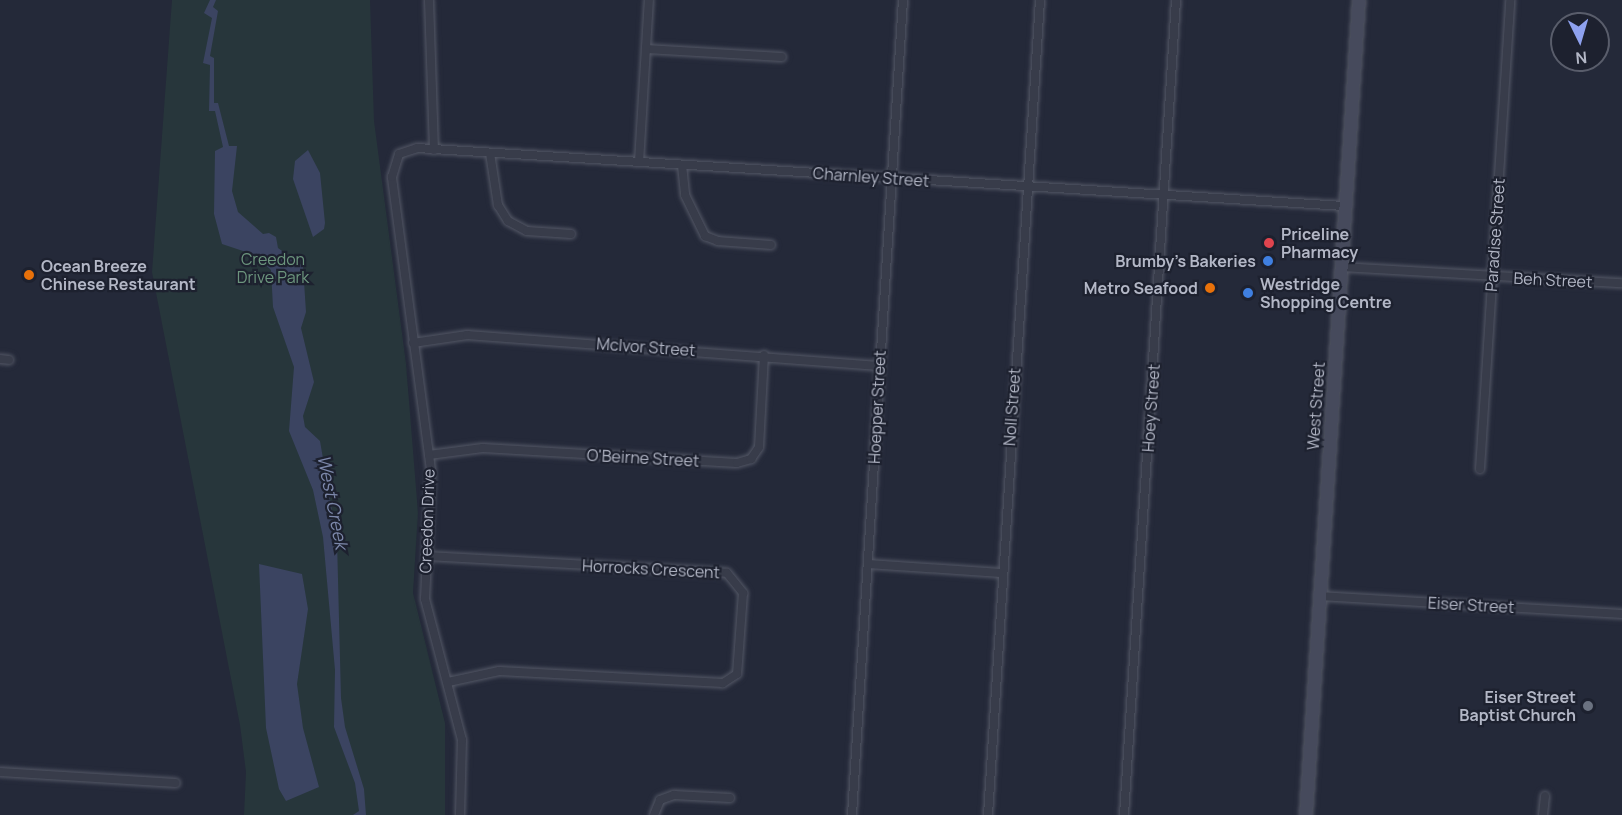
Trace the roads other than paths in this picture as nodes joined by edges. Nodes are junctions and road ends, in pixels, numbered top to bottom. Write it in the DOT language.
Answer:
graph roads {
  1 [pos="429,0"];
  2 [pos="649,0"];
  3 [pos="903,0"];
  4 [pos="1040,0"];
  5 [pos="1176,0"];
  6 [pos="1359,0"];
  7 [pos="1510,0"];
  8 [pos="646,49"];
  9 [pos="782,57"];
  10 [pos="434,150"];
  11 [pos="490,153"];
  12 [pos="399,154"];
  13 [pos="639,162"];
  14 [pos="682,165"];
  15 [pos="892,179"];
  16 [pos="1028,187"];
  17 [pos="1164,195"];
  18 [pos="1344,206"];
  19 [pos="571,234"];
  20 [pos="771,245"];
  21 [pos="1341,267"];
  22 [pos="1492,276"];
  23 [pos="1622,283"];
  24 [pos="413,343"];
  25 [pos="764,355"];
  26 [pos="879,366"];
  27 [pos="429,454"];
  28 [pos="1480,470"];
  29 [pos="427,556"];
  30 [pos="868,564"];
  31 [pos="1000,573"];
  32 [pos="1320,596"];
  33 [pos="1622,614"];
  34 [pos="448,682"];
  35 [pos="0,772"];
  36 [pos="176,783"];
  37 [pos="1545,796"];
  38 [pos="730,798"];
  39 [pos="460,815"];
  40 [pos="654,815"];
  41 [pos="852,815"];
  42 [pos="988,815"];
  43 [pos="1125,815"];
  44 [pos="1306,815"];
  45 [pos="1543,815"];
  1 -- 10 [label="street"];
  2 -- 8 [label="street"];
  3 -- 15 [label="street, Hoepper Street"];
  4 -- 16 [label="street, Noll Street"];
  5 -- 17 [label="street, Hoey Street"];
  6 -- 18 [label="main road, West Street"];
  7 -- 22 [label="street, Paradise Street"];
  8 -- 9 [label="street"];
  8 -- 13 [label="street"];
  10 -- 11 [label="street, Charnley Street"];
  10 -- 12 [label="street, Charnley Street"];
  11 -- 13 [label="street, Charnley Street"];
  11 -- 19 [label="street"];
  12 -- 24 [label="street, Creedon Drive"];
  13 -- 14 [label="street, Charnley Street"];
  14 -- 15 [label="street, Charnley Street"];
  14 -- 20 [label="street"];
  15 -- 16 [label="street, Charnley Street"];
  15 -- 26 [label="street, Hoepper Street"];
  16 -- 17 [label="street, Charnley Street"];
  16 -- 31 [label="street, Noll Street"];
  17 -- 18 [label="street, Charnley Street"];
  17 -- 43 [label="street, Hoey Street"];
  18 -- 21 [label="main road, West Street"];
  21 -- 22 [label="street, Beh Street"];
  21 -- 32 [label="main road, West Street"];
  22 -- 23 [label="street, Beh Street"];
  22 -- 28 [label="street, Paradise Street"];
  24 -- 25 [label="street, McIvor Street"];
  24 -- 27 [label="street, Creedon Drive"];
  25 -- 26 [label="street, McIvor Street"];
  25 -- 27 [label="street, O'Beirne Street"];
  26 -- 30 [label="street, Hoepper Street"];
  27 -- 29 [label="street, Creedon Drive"];
  29 -- 34 [label="street, Creedon Drive"];
  29 -- 34 [label="street, Horrocks Crescent"];
  30 -- 31 [label="street"];
  30 -- 41 [label="street, Hoepper Street"];
  31 -- 42 [label="street, Noll Street"];
  32 -- 33 [label="street, Eiser Street"];
  32 -- 44 [label="main road, West Street"];
  34 -- 39 [label="street, Creedon Drive"];
  35 -- 36 [label="street"];
  37 -- 45 [label="street"];
  38 -- 40 [label="street"];
}
